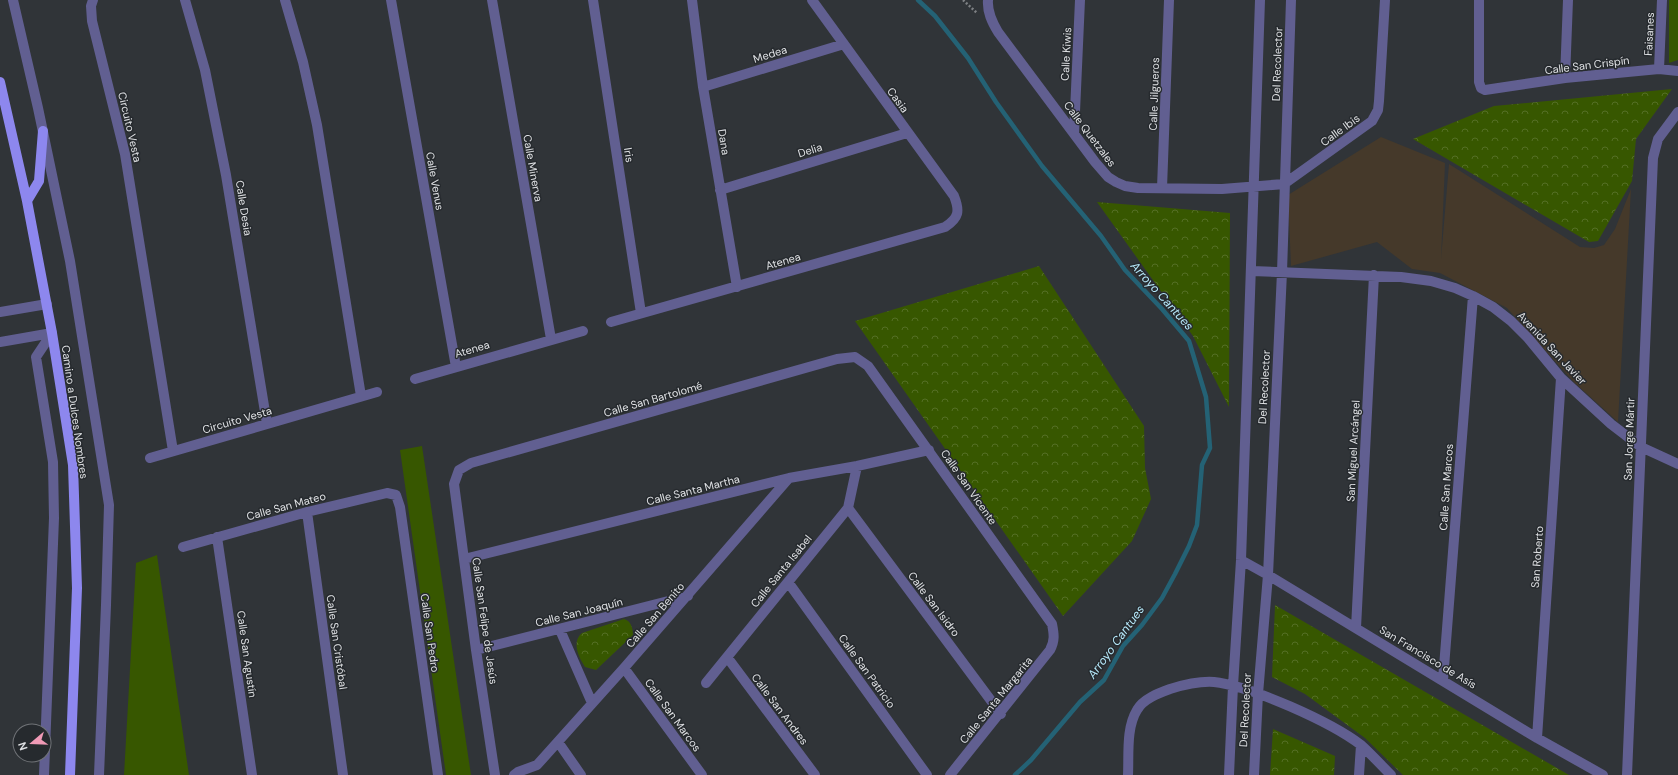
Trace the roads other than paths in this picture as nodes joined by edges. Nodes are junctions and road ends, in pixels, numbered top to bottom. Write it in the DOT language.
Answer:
graph roads {
  1 [pos="13,0"];
  2 [pos="93,0"];
  3 [pos="185,0"];
  4 [pos="285,0"];
  5 [pos="390,0"];
  6 [pos="492,0"];
  7 [pos="593,0"];
  8 [pos="692,0"];
  9 [pos="812,0"];
  10 [pos="988,0"];
  11 [pos="1080,0"];
  12 [pos="1169,0"];
  13 [pos="1260,0"];
  14 [pos="1291,0"];
  15 [pos="1385,0"];
  16 [pos="1479,0"];
  17 [pos="1568,0"];
  18 [pos="1662,0"];
  19 [pos="844,44"];
  20 [pos="1659,69"];
  21 [pos="1678,71"];
  22 [pos="1565,78"];
  23 [pos="0,82"];
  24 [pos="703,87"];
  25 [pos="1678,112"];
  26 [pos="43,131"];
  27 [pos="907,133"];
  28 [pos="1074,134"];
  29 [pos="1284,184"];
  30 [pos="1254,187"];
  31 [pos="1162,188"];
  32 [pos="720,190"];
  33 [pos="27,201"];
  34 [pos="957,216"];
  35 [pos="1252,270"];
  36 [pos="1282,272"];
  37 [pos="1374,275"];
  38 [pos="737,287"];
  39 [pos="1473,296"];
  40 [pos="47,304"];
  41 [pos="0,312"];
  42 [pos="642,313"];
  43 [pos="611,322"];
  44 [pos="583,331"];
  45 [pos="52,334"];
  46 [pos="551,339"];
  47 [pos="0,342"];
  48 [pos="855,357"];
  49 [pos="456,366"];
  50 [pos="1561,378"];
  51 [pos="415,379"];
  52 [pos="376,392"];
  53 [pos="361,396"];
  54 [pos="266,424"];
  55 [pos="1641,447"];
  56 [pos="929,450"];
  57 [pos="173,451"];
  58 [pos="150,458"];
  59 [pos="1678,464"];
  60 [pos="857,466"];
  61 [pos="459,470"];
  62 [pos="789,478"];
  63 [pos="396,496"];
  64 [pos="848,508"];
  65 [pos="307,512"];
  66 [pos="217,537"];
  67 [pos="183,547"];
  68 [pos="464,559"];
  69 [pos="1241,560"];
  70 [pos="1268,574"];
  71 [pos="788,582"];
  72 [pos="688,596"];
  73 [pos="1356,628"];
  74 [pos="560,630"];
  75 [pos="1055,637"];
  76 [pos="476,650"];
  77 [pos="727,657"];
  78 [pos="624,668"];
  79 [pos="1443,680"];
  80 [pos="706,683"];
  81 [pos="1233,686"];
  82 [pos="1258,694"];
  83 [pos="592,703"];
  84 [pos="1001,714"];
  85 [pos="1537,738"];
  86 [pos="558,742"];
  87 [pos="1361,745"];
  88 [pos="536,770"];
  89 [pos="44,775"];
  90 [pos="70,775"];
  91 [pos="99,775"];
  92 [pos="252,775"];
  93 [pos="343,775"];
  94 [pos="438,775"];
  95 [pos="495,775"];
  96 [pos="514,775"];
  97 [pos="581,775"];
  98 [pos="702,775"];
  99 [pos="815,775"];
  100 [pos="927,775"];
  101 [pos="950,775"];
  102 [pos="1128,775"];
  103 [pos="1230,775"];
  104 [pos="1254,775"];
  105 [pos="1359,775"];
  106 [pos="1391,775"];
  107 [pos="1603,775"];
  108 [pos="1627,775"];
  1 -- 26 [label="street"];
  2 -- 57 [label="street, Circuito Vesta"];
  3 -- 54 [label="street, Calle Desia"];
  4 -- 53 [label="street"];
  5 -- 49 [label="street, Calle Venus"];
  6 -- 46 [label="street, Calle Minerva"];
  7 -- 42 [label="street, Iris"];
  8 -- 24 [label="street, Dana"];
  9 -- 19 [label="street, Casia"];
  10 -- 28 [label="street, Calle Quetzales"];
  11 -- 28 [label="street, Calle Kiwis"];
  12 -- 31 [label="street, Calle Jilgueros"];
  13 -- 30 [label="street, Del Recolector"];
  14 -- 29 [label="street, Del Recolector"];
  15 -- 29 [label="street, Calle Ibis"];
  16 -- 22 [label="street, Calle San Crispín"];
  17 -- 22 [label="street"];
  18 -- 20 [label="street, Faisanes"];
  19 -- 24 [label="street, Medea"];
  19 -- 27 [label="street, Casia"];
  20 -- 21 [label="street, Calle San Crispín"];
  20 -- 22 [label="street, Calle San Crispín"];
  23 -- 33 [label="main road, Camino a Dulces Nombres"];
  24 -- 32 [label="street, Dana"];
  25 -- 55 [label="street, San Jorge Mártir"];
  26 -- 33 [label="main road"];
  26 -- 91 [label="street"];
  27 -- 32 [label="street, Delia"];
  27 -- 34 [label="street, Casia"];
  28 -- 31 [label="street, Calle Quetzales"];
  29 -- 30 [label="street, Calle Ibis"];
  29 -- 36 [label="street, Del Recolector"];
  30 -- 31 [label="street, Calle Quetzales"];
  30 -- 35 [label="street, Del Recolector"];
  32 -- 38 [label="street, Dana"];
  33 -- 40 [label="main road, Camino a Dulces Nombres"];
  34 -- 38 [label="street, Atenea"];
  35 -- 36 [label="street, Avenida San Javier"];
  35 -- 69 [label="street, Del Recolector"];
  36 -- 37 [label="street, Avenida San Javier"];
  36 -- 70 [label="street, Del Recolector"];
  37 -- 39 [label="street, Avenida San Javier"];
  37 -- 73 [label="street, San Miguel Arcángel"];
  38 -- 42 [label="street, Atenea"];
  39 -- 50 [label="street, Avenida San Javier"];
  39 -- 79 [label="street, Calle San Marcos"];
  40 -- 41 [label="street"];
  40 -- 45 [label="main road, Camino a Dulces Nombres"];
  42 -- 43 [label="street, Atenea"];
  44 -- 46 [label="street, Atenea"];
  45 -- 47 [label="street"];
  45 -- 89 [label="street"];
  45 -- 90 [label="main road, Camino a Dulces Nombres"];
  46 -- 49 [label="street, Atenea"];
  48 -- 56 [label="street, Calle San Vicente"];
  48 -- 61 [label="street, Calle San Bartolomé"];
  49 -- 51 [label="street, Atenea"];
  50 -- 55 [label="street, Avenida San Javier"];
  50 -- 85 [label="street, San Roberto"];
  52 -- 53 [label="street, Circuito Vesta"];
  53 -- 54 [label="street, Circuito Vesta"];
  54 -- 57 [label="street, Circuito Vesta"];
  55 -- 59 [label="street, Avenida San Javier"];
  55 -- 108 [label="street, San Jorge Mártir"];
  56 -- 60 [label="street, Calle Santa Martha"];
  56 -- 75 [label="street, Calle San Vicente"];
  57 -- 58 [label="street"];
  60 -- 62 [label="street, Calle Santa Martha"];
  60 -- 64 [label="street, Calle Santa Isabel"];
  61 -- 68 [label="street, Calle San Felipe de Jesús"];
  62 -- 68 [label="street, Calle Santa Martha"];
  62 -- 72 [label="street, Calle San Benito"];
  63 -- 65 [label="street, Calle San Mateo"];
  63 -- 94 [label="street, Calle San Pedro"];
  64 -- 71 [label="street, Calle Santa Isabel"];
  64 -- 84 [label="street, Calle San Isidro"];
  65 -- 66 [label="street, Calle San Mateo"];
  65 -- 93 [label="street, Calle San Cristóbal"];
  66 -- 67 [label="street, Calle San Mateo"];
  66 -- 92 [label="street, Calle San Agustín"];
  68 -- 76 [label="street, Calle San Felipe de Jesús"];
  69 -- 70 [label="street, San Francisco de Asís"];
  69 -- 81 [label="street, Del Recolector"];
  70 -- 73 [label="street, San Francisco de Asís"];
  70 -- 82 [label="street, Del Recolector"];
  71 -- 77 [label="street, Calle Santa Isabel"];
  71 -- 100 [label="street, Calle San Patricio"];
  72 -- 74 [label="street, Calle San Joaquín"];
  72 -- 78 [label="street, Calle San Benito"];
  73 -- 79 [label="street, San Francisco de Asís"];
  74 -- 76 [label="street, Calle San Joaquín"];
  74 -- 83 [label="street"];
  75 -- 84 [label="street, Calle Santa Margarita"];
  76 -- 95 [label="street, Calle San Felipe de Jesús"];
  77 -- 80 [label="street, Calle Santa Isabel"];
  77 -- 99 [label="street, Calle San Andres"];
  78 -- 83 [label="street, Calle San Benito"];
  78 -- 98 [label="street, Calle San Marcos"];
  79 -- 85 [label="street, San Francisco de Asís"];
  81 -- 82 [label="street"];
  81 -- 102 [label="street"];
  81 -- 103 [label="street, Del Recolector"];
  82 -- 87 [label="street"];
  82 -- 104 [label="street, Del Recolector"];
  83 -- 86 [label="street, Calle San Benito"];
  84 -- 101 [label="street, Calle Santa Margarita"];
  85 -- 107 [label="street, San Francisco de Asís"];
  86 -- 88 [label="street, Calle San Benito"];
  86 -- 97 [label="street"];
  87 -- 105 [label="street"];
  87 -- 106 [label="street"];
  88 -- 96 [label="street, Calle San Benito"];
}
